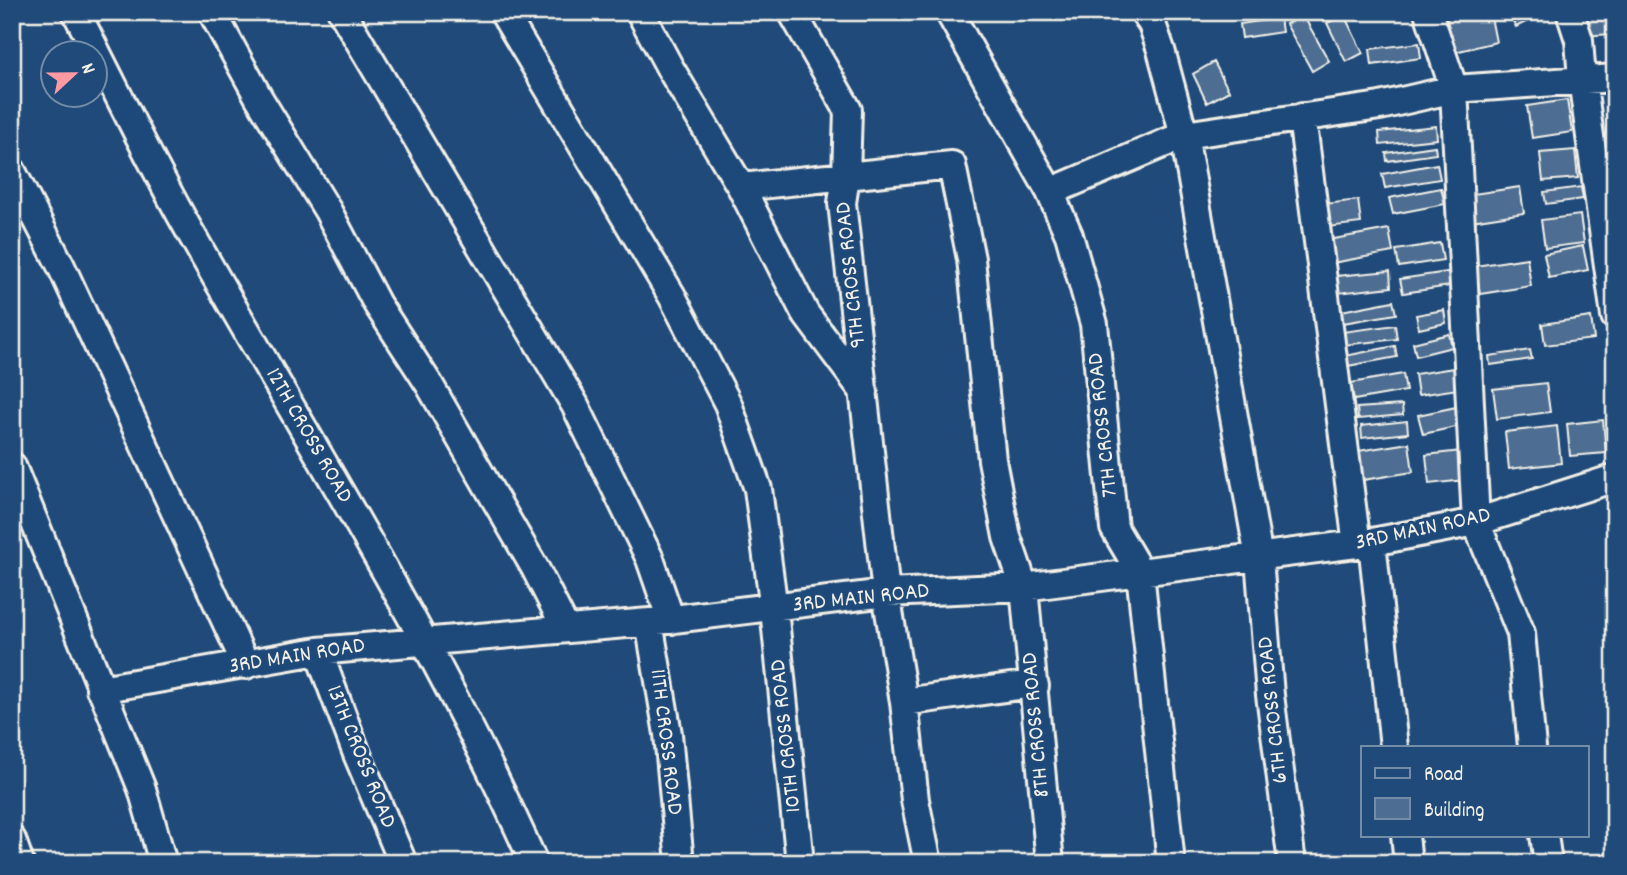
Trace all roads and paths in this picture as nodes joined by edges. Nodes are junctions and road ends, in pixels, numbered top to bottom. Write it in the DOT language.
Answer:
graph roads {
  1 [pos="76,12"];
  2 [pos="212,12"];
  3 [pos="342,12"];
  4 [pos="503,12"];
  5 [pos="640,12"];
  6 [pos="792,12"];
  7 [pos="949,12"];
  8 [pos="1144,12"];
  9 [pos="1428,12"];
  10 [pos="1570,12"];
  11 [pos="1615,78"];
  12 [pos="1582,79"];
  13 [pos="1454,89"];
  14 [pos="1302,117"];
  15 [pos="1184,135"];
  16 [pos="12,171"];
  17 [pos="846,176"];
  18 [pos="741,187"];
  19 [pos="1050,192"];
  20 [pos="1615,316"];
  21 [pos="864,393"];
  22 [pos="12,466"];
  23 [pos="1615,478"];
  24 [pos="1476,522"];
  25 [pos="1365,543"];
  26 [pos="1258,558"];
  27 [pos="1140,572"];
  28 [pos="1024,587"];
  29 [pos="886,593"];
  30 [pos="774,609"];
  31 [pos="660,621"];
  32 [pos="566,629"];
  33 [pos="426,640"];
  34 [pos="318,651"];
  35 [pos="246,665"];
  36 [pos="1034,685"];
  37 [pos="100,689"];
  38 [pos="904,702"];
  39 [pos="1394,746"];
  40 [pos="1532,746"];
  41 [pos="1405,836"];
  42 [pos="1544,836"];
  43 [pos="12,840"];
  44 [pos="20,863"];
  45 [pos="163,863"];
  46 [pos="403,863"];
  47 [pos="534,863"];
  48 [pos="680,863"];
  49 [pos="800,863"];
  50 [pos="929,863"];
  51 [pos="1050,863"];
  52 [pos="1171,863"];
  53 [pos="1292,863"];
  54 [pos="1408,863"];
  55 [pos="1548,863"];
  1 -- 33 [label="street, 12TH CROSS ROAD"];
  2 -- 32 [label="street"];
  3 -- 31 [label="street, 11TH CROSS ROAD"];
  4 -- 30 [label="street, 10TH CROSS ROAD"];
  5 -- 18 [label="street"];
  6 -- 17 [label="street"];
  7 -- 19 [label="street, 7TH CROSS ROAD"];
  8 -- 15 [label="street, 6TH CROSS ROAD"];
  9 -- 13 [label="street"];
  10 -- 12 [label="street"];
  11 -- 12 [label="street"];
  12 -- 13 [label="street"];
  12 -- 20 [label="street"];
  13 -- 14 [label="street"];
  13 -- 24 [label="street"];
  14 -- 15 [label="street"];
  14 -- 25 [label="street"];
  15 -- 19 [label="street"];
  15 -- 26 [label="street, 6TH CROSS ROAD"];
  16 -- 35 [label="street"];
  17 -- 18 [label="street"];
  17 -- 21 [label="street, 9TH CROSS ROAD"];
  17 -- 28 [label="street, 9TH CROSS ROAD"];
  18 -- 21 [label="street"];
  19 -- 27 [label="street, 7TH CROSS ROAD"];
  21 -- 29 [label="street, 9TH CROSS ROAD"];
  22 -- 37 [label="street"];
  23 -- 24 [label="street, 3RD MAIN ROAD"];
  24 -- 25 [label="street, 3RD MAIN ROAD"];
  24 -- 40 [label="street"];
  25 -- 26 [label="street, 3RD MAIN ROAD"];
  25 -- 39 [label="street"];
  26 -- 27 [label="street, 3RD MAIN ROAD"];
  26 -- 53 [label="street, 6TH CROSS ROAD"];
  27 -- 28 [label="street, 3RD MAIN ROAD"];
  27 -- 52 [label="street, 7TH CROSS ROAD"];
  28 -- 29 [label="street, 3RD MAIN ROAD"];
  28 -- 36 [label="street, 8TH CROSS ROAD"];
  29 -- 30 [label="street, 3RD MAIN ROAD"];
  29 -- 38 [label="street, 9TH CROSS ROAD"];
  30 -- 31 [label="street, 3RD MAIN ROAD"];
  30 -- 49 [label="street, 10TH CROSS ROAD"];
  31 -- 32 [label="street, 3RD MAIN ROAD"];
  31 -- 48 [label="street, 11TH CROSS ROAD"];
  32 -- 33 [label="street, 3RD MAIN ROAD"];
  33 -- 34 [label="street, 3RD MAIN ROAD"];
  33 -- 47 [label="street, 12TH CROSS ROAD"];
  34 -- 35 [label="street, 3RD MAIN ROAD"];
  34 -- 46 [label="street, 13TH CROSS ROAD"];
  35 -- 37 [label="street, 3RD MAIN ROAD"];
  36 -- 38 [label="street"];
  36 -- 51 [label="street, 8TH CROSS ROAD"];
  37 -- 45 [label="street"];
  38 -- 50 [label="street, 9TH CROSS ROAD"];
  41 -- 54 [label="street"];
  42 -- 55 [label="street"];
  43 -- 44 [label="street"];
}
